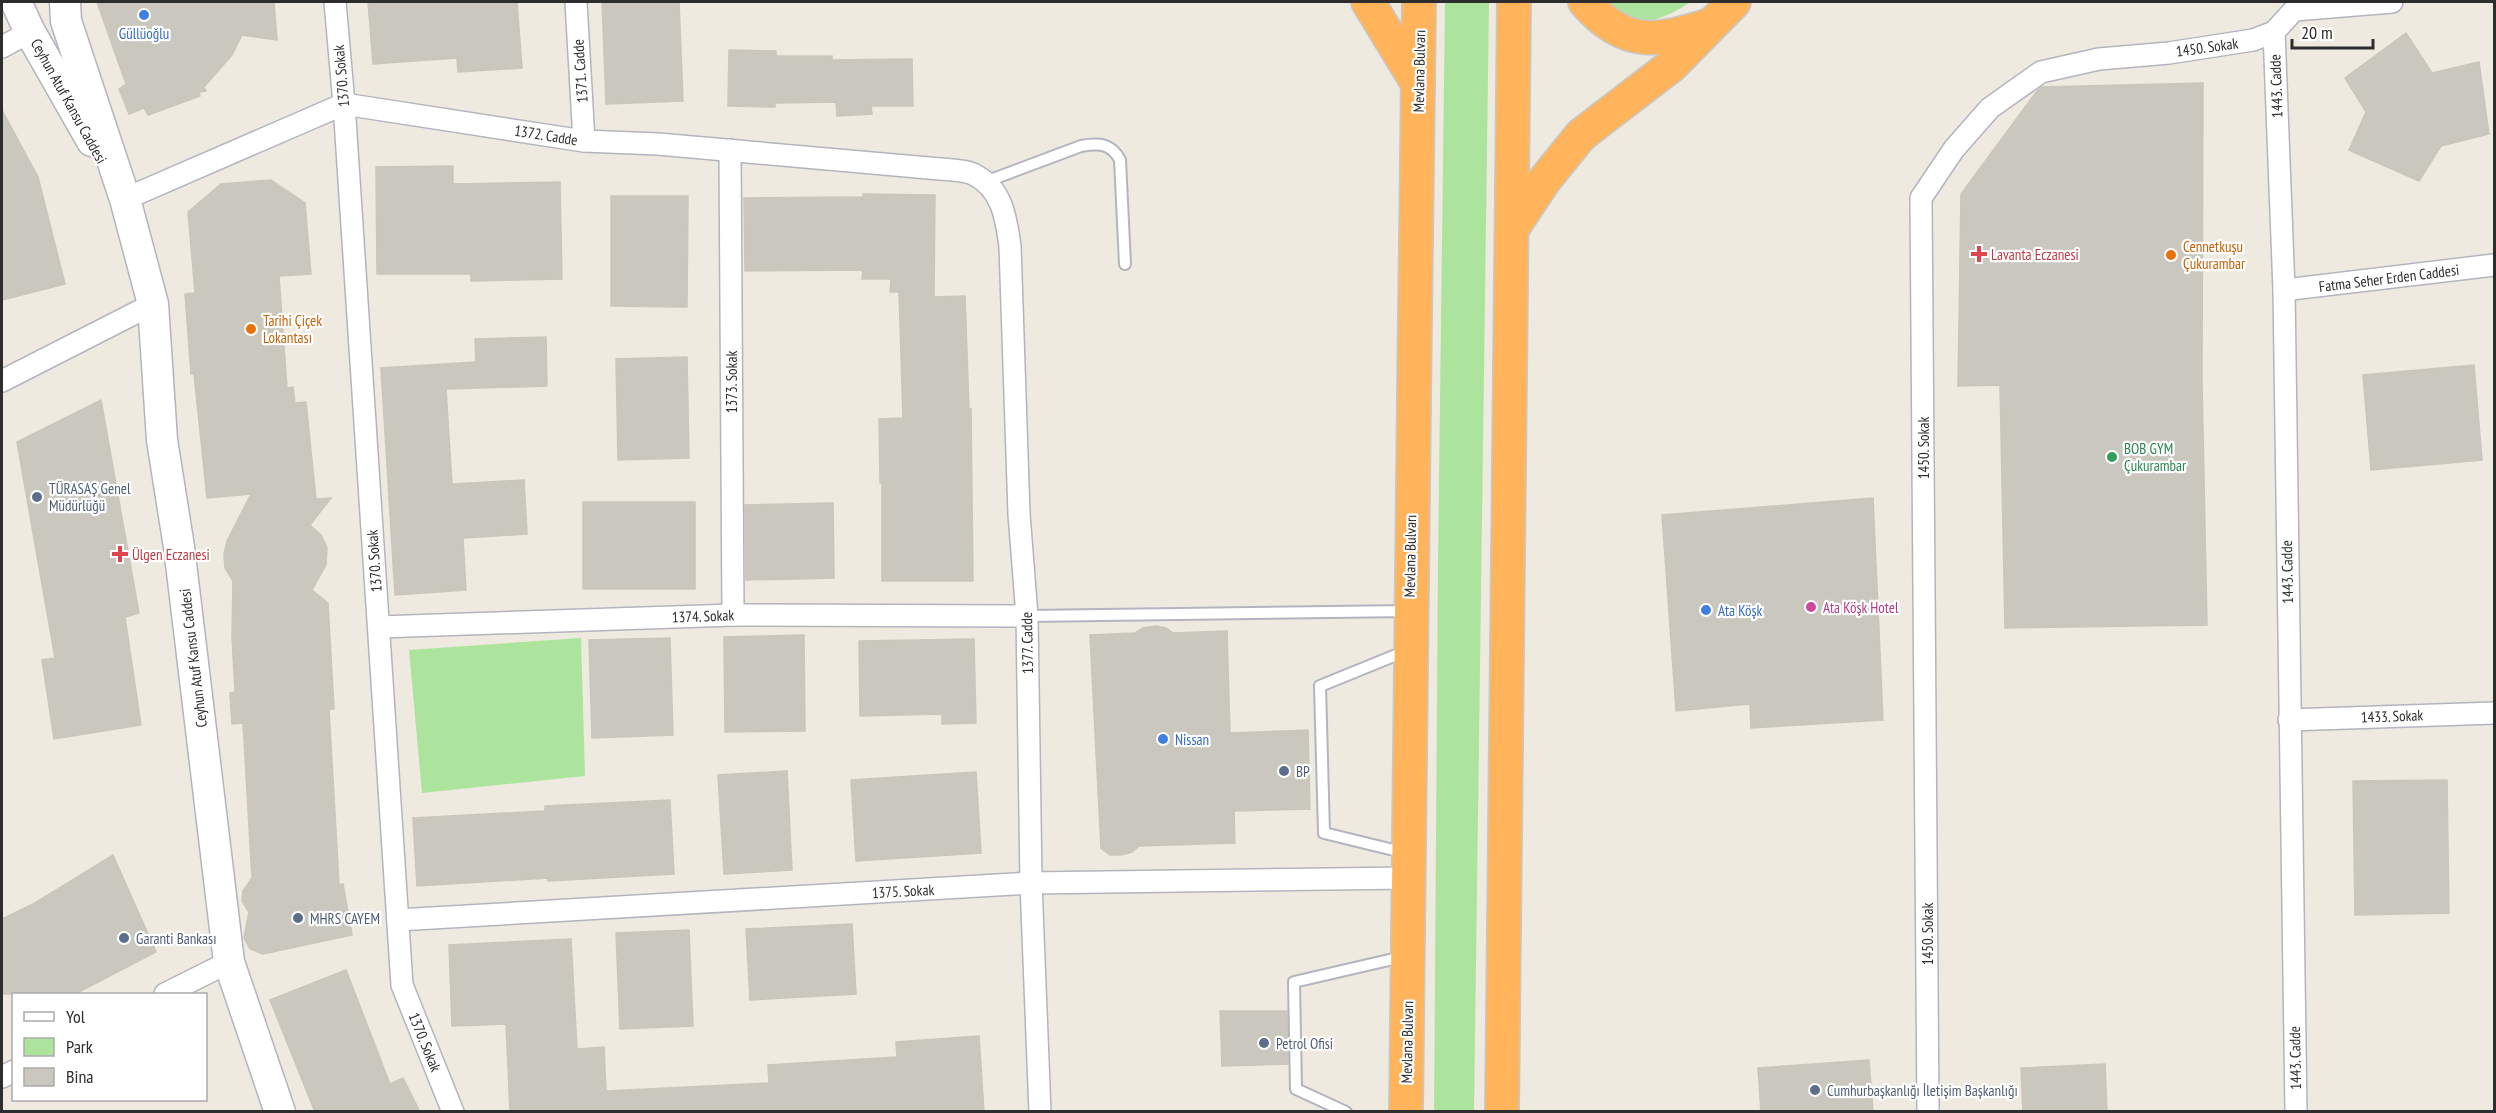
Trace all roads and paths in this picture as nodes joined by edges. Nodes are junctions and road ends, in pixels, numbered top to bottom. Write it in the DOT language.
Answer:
graph roads {
  1 [pos="16,2"];
  2 [pos="65,2"];
  3 [pos="335,2"];
  4 [pos="576,2"];
  5 [pos="1368,2"];
  6 [pos="1419,2"];
  7 [pos="1514,2"];
  8 [pos="1585,2"];
  9 [pos="2392,2"];
  10 [pos="1724,12"];
  11 [pos="30,32"];
  12 [pos="2274,32"];
  13 [pos="2,47"];
  14 [pos="1418,84"];
  15 [pos="344,104"];
  16 [pos="584,141"];
  17 [pos="730,150"];
  18 [pos="985,182"];
  19 [pos="125,199"];
  20 [pos="1512,229"];
  21 [pos="1125,264"];
  22 [pos="2494,265"];
  23 [pos="2284,290"];
  24 [pos="153,304"];
  25 [pos="2,381"];
  26 [pos="1409,611"];
  27 [pos="733,615"];
  28 [pos="1027,616"];
  29 [pos="379,627"];
  30 [pos="1409,650"];
  31 [pos="2494,713"];
  32 [pos="2289,720"];
  33 [pos="1409,866"];
  34 [pos="1031,883"];
  35 [pos="398,920"];
  36 [pos="1408,956"];
  37 [pos="229,962"];
  38 [pos="167,993"];
  39 [pos="280,1112"];
  40 [pos="453,1112"];
  41 [pos="1040,1112"];
  42 [pos="1346,1112"];
  43 [pos="1406,1112"];
  44 [pos="1502,1112"];
  45 [pos="1928,1112"];
  46 [pos="2296,1112"];
  1 -- 11 [label="main road, Ceyhun Atuf Kansu Caddesi"];
  2 -- 19 [label="main road, Ceyhun Atuf Kansu Caddesi"];
  3 -- 15 [label="street, 1370. Sokak"];
  4 -- 16 [label="street, 1371. Cadde"];
  5 -- 14 [label="highway"];
  6 -- 14 [label="highway, Mevlana Bulvarı"];
  7 -- 20 [label="highway"];
  8 -- 10 [label="highway"];
  9 -- 12 [label="street"];
  10 -- 20 [label="highway"];
  11 -- 13 [label="street"];
  11 -- 19 [label="main road, Ceyhun Atuf Kansu Caddesi"];
  12 -- 23 [label="street, 1443. Cadde"];
  12 -- 45 [label="street, 1450. Sokak"];
  14 -- 26 [label="highway, Mevlana Bulvarı"];
  15 -- 16 [label="street, 1372. Cadde"];
  15 -- 19 [label="street"];
  15 -- 29 [label="street, 1370. Sokak"];
  16 -- 17 [label="street, 1372. Cadde"];
  17 -- 18 [label="street, 1372. Cadde"];
  17 -- 27 [label="street, 1373. Sokak"];
  18 -- 21 [label="lane"];
  18 -- 28 [label="street, 1377. Cadde"];
  19 -- 24 [label="main road, Ceyhun Atuf Kansu Caddesi"];
  20 -- 44 [label="highway"];
  22 -- 23 [label="street, Fatma Seher Erden Caddesi"];
  23 -- 32 [label="street, 1443. Cadde"];
  24 -- 25 [label="street"];
  24 -- 37 [label="main road, Ceyhun Atuf Kansu Caddesi"];
  26 -- 28 [label="lane"];
  26 -- 30 [label="highway, Mevlana Bulvarı"];
  27 -- 28 [label="street, 1374. Sokak"];
  27 -- 29 [label="street, 1374. Sokak"];
  28 -- 34 [label="street, 1377. Cadde"];
  29 -- 35 [label="street, 1370. Sokak"];
  30 -- 33 [label="highway, Mevlana Bulvarı"];
  30 -- 33 [label="lane"];
  31 -- 32 [label="street, 1433. Sokak"];
  32 -- 46 [label="street, 1443. Cadde"];
  33 -- 34 [label="street, 1375. Sokak"];
  33 -- 36 [label="highway, Mevlana Bulvarı"];
  34 -- 35 [label="street, 1375. Sokak"];
  34 -- 41 [label="street, 1377. Cadde"];
  35 -- 40 [label="street, 1370. Sokak"];
  36 -- 42 [label="lane"];
  36 -- 43 [label="highway, Mevlana Bulvarı"];
  37 -- 38 [label="street"];
  37 -- 39 [label="main road, Ceyhun Atuf Kansu Caddesi"];
}
